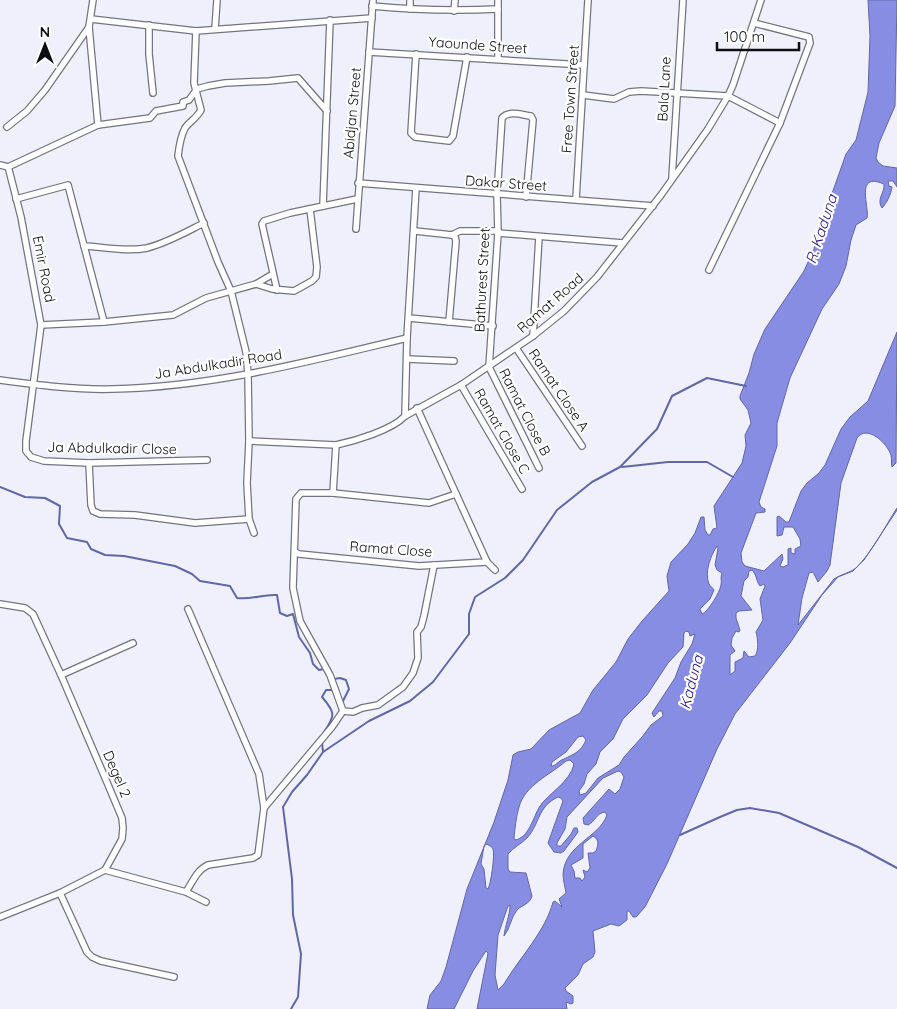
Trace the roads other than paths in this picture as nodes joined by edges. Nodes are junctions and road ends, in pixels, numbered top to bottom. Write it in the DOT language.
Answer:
graph roads {
  1 [pos="93,0"];
  2 [pos="217,0"];
  3 [pos="410,0"];
  4 [pos="455,0"];
  5 [pos="498,0"];
  6 [pos="588,0"];
  7 [pos="683,0"];
  8 [pos="762,0"];
  9 [pos="372,3"];
  10 [pos="410,9"];
  11 [pos="498,9"];
  12 [pos="454,11"];
  13 [pos="372,18"];
  14 [pos="91,19"];
  15 [pos="330,20"];
  16 [pos="754,23"];
  17 [pos="149,25"];
  18 [pos="89,26"];
  19 [pos="215,29"];
  20 [pos="196,31"];
  21 [pos="369,52"];
  22 [pos="416,54"];
  23 [pos="467,57"];
  24 [pos="498,59"];
  25 [pos="584,65"];
  26 [pos="195,92"];
  27 [pos="153,93"];
  28 [pos="676,94"];
  29 [pos="583,96"];
  30 [pos="728,96"];
  31 [pos="327,111"];
  32 [pos="780,123"];
  33 [pos="98,125"];
  34 [pos="7,126"];
  35 [pos="0,165"];
  36 [pos="8,167"];
  37 [pos="672,180"];
  38 [pos="358,183"];
  39 [pos="416,188"];
  40 [pos="497,195"];
  41 [pos="526,197"];
  42 [pos="16,199"];
  43 [pos="357,199"];
  44 [pos="576,199"];
  45 [pos="323,206"];
  46 [pos="653,206"];
  47 [pos="310,209"];
  48 [pos="204,223"];
  49 [pos="356,229"];
  50 [pos="415,230"];
  51 [pos="498,232"];
  52 [pos="452,235"];
  53 [pos="539,237"];
  54 [pos="623,243"];
  55 [pos="84,246"];
  56 [pos="709,270"];
  57 [pos="273,274"];
  58 [pos="256,284"];
  59 [pos="277,290"];
  60 [pos="231,292"];
  61 [pos="409,318"];
  62 [pos="104,322"];
  63 [pos="449,322"];
  64 [pos="41,325"];
  65 [pos="493,326"];
  66 [pos="533,336"];
  67 [pos="407,338"];
  68 [pos="516,348"];
  69 [pos="407,359"];
  70 [pos="454,361"];
  71 [pos="489,367"];
  72 [pos="248,374"];
  73 [pos="0,380"];
  74 [pos="33,385"];
  75 [pos="461,385"];
  76 [pos="417,408"];
  77 [pos="405,416"];
  78 [pos="249,441"];
  79 [pos="336,445"];
  80 [pos="582,446"];
  81 [pos="208,460"];
  82 [pos="89,463"];
  83 [pos="539,468"];
  84 [pos="522,489"];
  85 [pos="333,493"];
  86 [pos="456,494"];
  87 [pos="249,518"];
  88 [pos="254,533"];
  89 [pos="295,552"];
  90 [pos="486,562"];
  91 [pos="434,565"];
  92 [pos="495,570"];
  93 [pos="0,604"];
  94 [pos="188,609"];
  95 [pos="133,643"];
  96 [pos="62,676"];
  97 [pos="343,711"];
  98 [pos="264,808"];
  99 [pos="105,870"];
  100 [pos="186,892"];
  101 [pos="60,893"];
  102 [pos="206,902"];
  103 [pos="0,917"];
  104 [pos="174,977"];
  1 -- 14 [label="street"];
  2 -- 19 [label="street"];
  3 -- 10 [label="street"];
  4 -- 12 [label="street"];
  5 -- 11 [label="street"];
  6 -- 25 [label="street, Free Town Street"];
  7 -- 28 [label="street, Bala Lane"];
  8 -- 16 [label="street, Ramat Road"];
  9 -- 10 [label="street"];
  9 -- 13 [label="street, Abidjan Street"];
  10 -- 12 [label="street"];
  11 -- 12 [label="street"];
  11 -- 24 [label="street"];
  13 -- 15 [label="street"];
  13 -- 21 [label="street, Abidjan Street"];
  14 -- 17 [label="street"];
  14 -- 18 [label="street"];
  15 -- 19 [label="street"];
  15 -- 31 [label="street"];
  16 -- 30 [label="street, Ramat Road"];
  16 -- 32 [label="street"];
  17 -- 20 [label="street"];
  17 -- 27 [label="street"];
  18 -- 33 [label="street"];
  18 -- 34 [label="street"];
  19 -- 20 [label="street"];
  20 -- 26 [label="street"];
  21 -- 22 [label="street, Yaounde Street"];
  21 -- 38 [label="street, Abidjan Street"];
  22 -- 23 [label="street, Yaounde Street"];
  22 -- 23 [label="street"];
  23 -- 24 [label="street, Yaounde Street"];
  24 -- 25 [label="street, Yaounde Street"];
  25 -- 29 [label="street, Free Town Street"];
  26 -- 31 [label="street"];
  26 -- 33 [label="street"];
  26 -- 48 [label="street"];
  28 -- 29 [label="street"];
  28 -- 30 [label="street"];
  28 -- 37 [label="street, Bala Lane"];
  29 -- 44 [label="street, Free Town Street"];
  30 -- 32 [label="street"];
  30 -- 37 [label="street, Ramat Road"];
  31 -- 45 [label="street"];
  32 -- 56 [label="street"];
  33 -- 36 [label="street"];
  35 -- 36 [label="street"];
  36 -- 42 [label="street, Emir Road"];
  37 -- 46 [label="street, Ramat Road"];
  38 -- 39 [label="street, Dakar Street"];
  38 -- 43 [label="street, Abidjan Street"];
  39 -- 40 [label="street, Dakar Street"];
  39 -- 50 [label="street"];
  40 -- 41 [label="street, Dakar Street"];
  40 -- 41 [label="street, Bathurest Street"];
  40 -- 51 [label="street, Bathurest Street"];
  41 -- 44 [label="street, Dakar Street"];
  42 -- 55 [label="street"];
  42 -- 64 [label="street, Emir Road"];
  43 -- 45 [label="street"];
  43 -- 49 [label="street, Abidjan Street"];
  44 -- 46 [label="street, Dakar Street"];
  45 -- 47 [label="street"];
  46 -- 54 [label="street, Ramat Road"];
  47 -- 57 [label="street"];
  47 -- 59 [label="street"];
  48 -- 55 [label="street"];
  48 -- 60 [label="street"];
  50 -- 52 [label="street"];
  50 -- 61 [label="street"];
  51 -- 52 [label="street"];
  51 -- 53 [label="street"];
  51 -- 65 [label="street, Bathurest Street"];
  52 -- 63 [label="street"];
  53 -- 54 [label="street"];
  53 -- 66 [label="street"];
  54 -- 66 [label="street, Ramat Road"];
  55 -- 62 [label="street"];
  57 -- 58 [label="street"];
  57 -- 59 [label="street"];
  58 -- 59 [label="street"];
  58 -- 60 [label="street"];
  60 -- 62 [label="street"];
  60 -- 72 [label="street"];
  61 -- 63 [label="street"];
  61 -- 67 [label="street"];
  62 -- 64 [label="street"];
  63 -- 65 [label="street"];
  64 -- 74 [label="street, Emir Road"];
  65 -- 71 [label="street, Bathurest Street"];
  66 -- 68 [label="street, Ramat Road"];
  67 -- 69 [label="street"];
  67 -- 72 [label="street, Ja Abdulkadir Road"];
  68 -- 71 [label="street, Ramat Road"];
  68 -- 80 [label="street, Ramat Close A"];
  69 -- 70 [label="street"];
  69 -- 77 [label="street"];
  71 -- 75 [label="street, Ramat Road"];
  71 -- 83 [label="street, Ramat Close B"];
  72 -- 74 [label="street, Ja Abdulkadir Road"];
  72 -- 78 [label="street"];
  73 -- 74 [label="street, Ja Abdulkadir Road"];
  74 -- 82 [label="street, Ja Abdulkadir Close"];
  75 -- 76 [label="street, Ramat Road"];
  75 -- 84 [label="street, Ramat Close C"];
  76 -- 77 [label="street, Ramat Road"];
  76 -- 86 [label="street"];
  77 -- 79 [label="street, Ramat Road"];
  78 -- 79 [label="street, Ramat Road"];
  78 -- 87 [label="street"];
  79 -- 85 [label="street"];
  81 -- 82 [label="street, Ja Abdulkadir Close"];
  82 -- 87 [label="street"];
  85 -- 86 [label="street"];
  85 -- 89 [label="street"];
  86 -- 90 [label="street"];
  87 -- 88 [label="street"];
  89 -- 91 [label="street, Ramat Close"];
  89 -- 97 [label="street"];
  90 -- 91 [label="street, Ramat Close"];
  90 -- 92 [label="street"];
  91 -- 97 [label="street"];
  93 -- 96 [label="street, Degel 2"];
  94 -- 98 [label="street"];
  95 -- 96 [label="street"];
  96 -- 99 [label="street, Degel 2"];
  97 -- 98 [label="street"];
  98 -- 100 [label="street"];
  99 -- 100 [label="street"];
  99 -- 101 [label="street"];
  100 -- 102 [label="street"];
  101 -- 103 [label="street"];
  101 -- 104 [label="street"];
}
